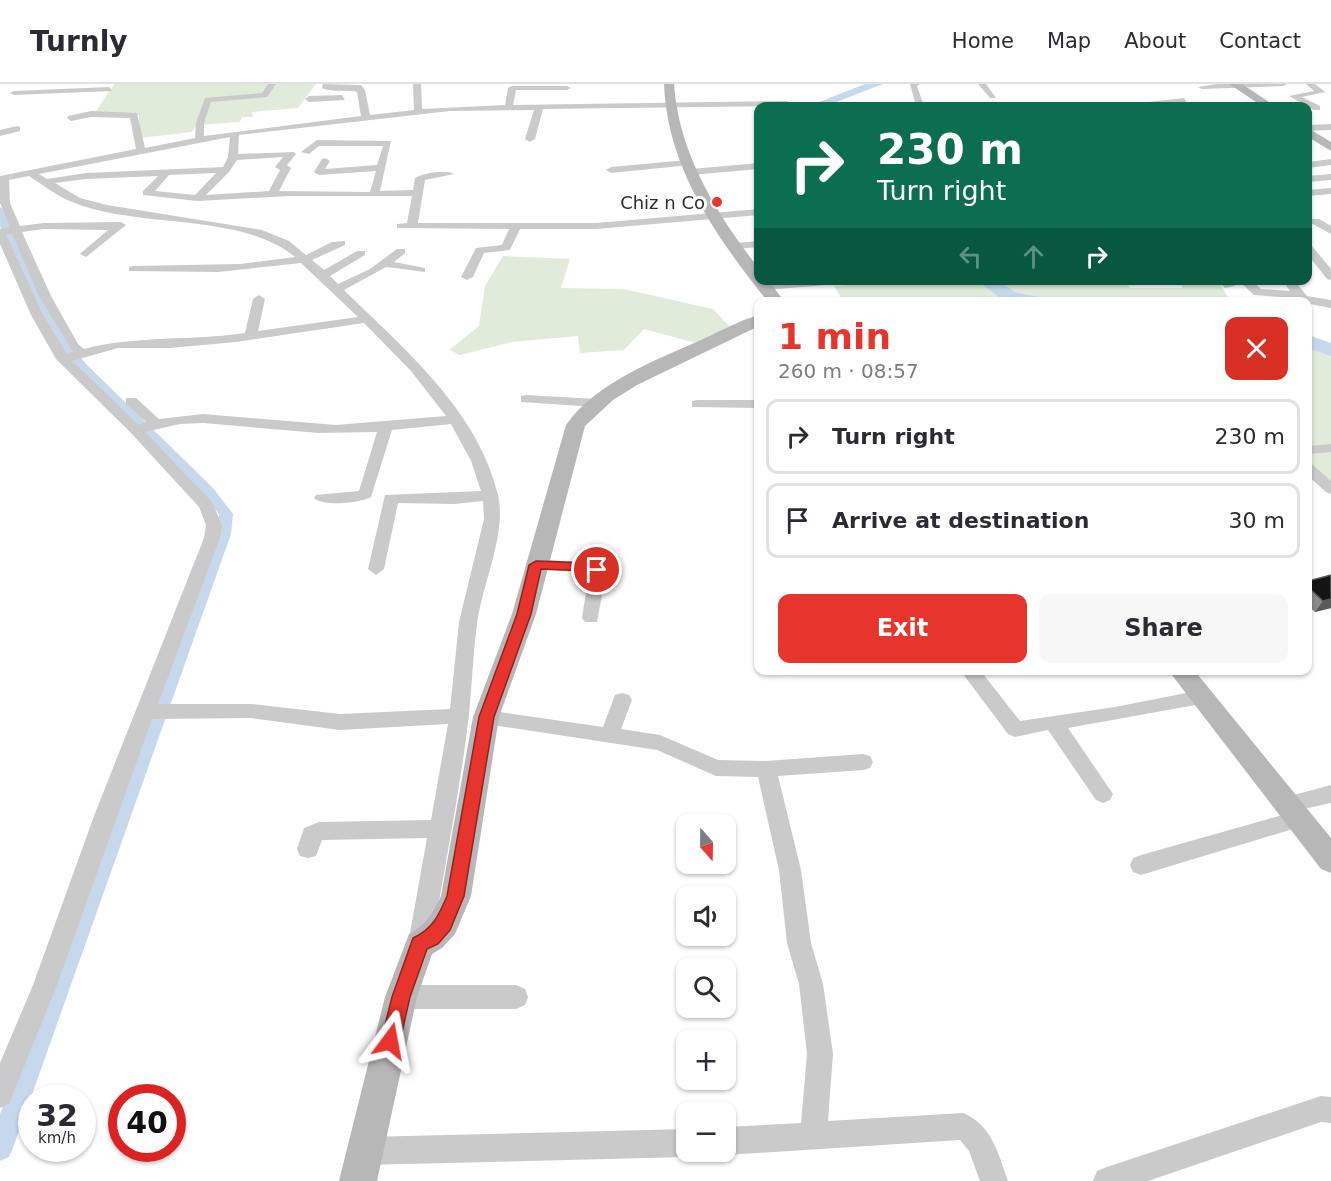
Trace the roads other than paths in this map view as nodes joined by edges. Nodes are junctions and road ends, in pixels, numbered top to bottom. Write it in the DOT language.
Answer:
graph roads {
  1 [pos="272,84"];
  2 [pos="327,84"];
  3 [pos="417,84"];
  4 [pos="669,84"];
  5 [pos="916,84"];
  6 [pos="982,84"];
  7 [pos="1282,84"];
  8 [pos="1236,85"];
  9 [pos="1312,85"];
  10 [pos="1329,85"];
  11 [pos="111,86"];
  12 [pos="509,86"];
  13 [pos="567,86"];
  14 [pos="1202,87"];
  15 [pos="360,92"];
  16 [pos="14,93"];
  17 [pos="993,96"];
  18 [pos="309,99"];
  19 [pos="1184,101"];
  20 [pos="919,102"];
  21 [pos="1143,102"];
  22 [pos="1263,102"];
  23 [pos="1305,102"];
  24 [pos="670,103"];
  25 [pos="754,104"];
  26 [pos="508,105"];
  27 [pos="524,105"];
  28 [pos="540,105"];
  29 [pos="96,107"];
  30 [pos="418,111"];
  31 [pos="370,116"];
  32 [pos="71,118"];
  33 [pos="1331,127"];
  34 [pos="17,129"];
  35 [pos="1312,129"];
  36 [pos="0,133"];
  37 [pos="234,133"];
  38 [pos="1312,133"];
  39 [pos="368,135"];
  40 [pos="199,139"];
  41 [pos="530,139"];
  42 [pos="166,145"];
  43 [pos="1331,147"];
  44 [pos="141,150"];
  45 [pos="78,151"];
  46 [pos="128,152"];
  47 [pos="306,152"];
  48 [pos="235,158"];
  49 [pos="325,161"];
  50 [pos="83,162"];
  51 [pos="1331,162"];
  52 [pos="1312,164"];
  53 [pos="754,166"];
  54 [pos="382,167"];
  55 [pos="689,168"];
  56 [pos="226,170"];
  57 [pos="611,170"];
  58 [pos="164,172"];
  59 [pos="327,173"];
  60 [pos="123,174"];
  61 [pos="449,174"];
  62 [pos="1331,177"];
  63 [pos="2,179"];
  64 [pos="44,179"];
  65 [pos="1312,179"];
  66 [pos="318,188"];
  67 [pos="1331,191"];
  68 [pos="417,193"];
  69 [pos="1312,193"];
  70 [pos="272,194"];
  71 [pos="374,195"];
  72 [pos="198,198"];
  73 [pos="237,198"];
  74 [pos="754,212"];
  75 [pos="138,213"];
  76 [pos="217,216"];
  77 [pos="717,216"];
  78 [pos="1315,221"];
  79 [pos="516,225"];
  80 [pos="117,227"];
  81 [pos="11,230"];
  82 [pos="1331,231"];
  83 [pos="341,243"];
  84 [pos="754,244"];
  85 [pos="735,246"];
  86 [pos="1312,250"];
  87 [pos="401,251"];
  88 [pos="1331,251"];
  89 [pos="360,253"];
  90 [pos="1312,253"];
  91 [pos="86,254"];
  92 [pos="305,259"];
  93 [pos="386,264"];
  94 [pos="133,269"];
  95 [pos="421,270"];
  96 [pos="754,272"];
  97 [pos="322,275"];
  98 [pos="467,277"];
  99 [pos="1331,277"];
  100 [pos="763,285"];
  101 [pos="1249,285"];
  102 [pos="336,289"];
  103 [pos="1251,293"];
  104 [pos="773,297"];
  105 [pos="1288,297"];
  106 [pos="1290,297"];
  107 [pos="259,299"];
  108 [pos="1312,301"];
  109 [pos="1312,304"];
  110 [pos="1331,306"];
  111 [pos="367,319"];
  112 [pos="754,322"];
  113 [pos="251,336"];
  114 [pos="73,356"];
  115 [pos="526,399"];
  116 [pos="131,401"];
  117 [pos="597,403"];
  118 [pos="697,404"];
  119 [pos="754,404"];
  120 [pos="456,419"];
  121 [pos="146,426"];
  122 [pos="386,427"];
  123 [pos="1312,472"];
  124 [pos="1331,489"];
  125 [pos="490,495"];
  126 [pos="322,498"];
  127 [pos="536,565"];
  128 [pos="376,569"];
  129 [pos="591,618"];
  130 [pos="973,675"];
  131 [pos="1184,675"];
  132 [pos="1201,697"];
  133 [pos="622,700"];
  134 [pos="154,711"];
  135 [pos="459,716"];
  136 [pos="486,717"];
  137 [pos="1053,722"];
  138 [pos="610,734"];
  139 [pos="863,762"];
  140 [pos="766,769"];
  141 [pos="1103,794"];
  142 [pos="1331,794"];
  143 [pos="1292,812"];
  144 [pos="440,829"];
  145 [pos="308,849"];
  146 [pos="1331,860"];
  147 [pos="1141,865"];
  148 [pos="420,944"];
  149 [pos="401,997"];
  150 [pos="516,997"];
  151 [pos="0,1095"];
  152 [pos="1331,1110"];
  153 [pos="813,1137"];
  154 [pos="736,1141"];
  155 [pos="676,1143"];
  156 [pos="364,1151"];
  157 [pos="358,1181"];
  158 [pos="994,1181"];
  159 [pos="1107,1181"];
  1 -- 40 [label="street"];
  2 -- 15 [label="street"];
  3 -- 30 [label="street"];
  4 -- 24 [label="street"];
  5 -- 20 [label="street"];
  6 -- 17 [label="street"];
  7 -- 8 [label="street"];
  8 -- 14 [label="street"];
  8 -- 22 [label="street"];
  9 -- 10 [label="street"];
  9 -- 23 [label="street"];
  11 -- 16 [label="street"];
  11 -- 29 [label="street"];
  12 -- 13 [label="street"];
  12 -- 26 [label="street"];
  13 -- 27 [label="street"];
  15 -- 18 [label="street"];
  15 -- 31 [label="street"];
  19 -- 21 [label="street"];
  24 -- 25 [label="street"];
  24 -- 28 [label="street"];
  24 -- 55 [label="street"];
  26 -- 27 [label="street"];
  26 -- 30 [label="street"];
  27 -- 28 [label="street"];
  28 -- 41 [label="street"];
  29 -- 32 [label="street"];
  29 -- 44 [label="street"];
  30 -- 31 [label="street"];
  31 -- 37 [label="street"];
  31 -- 39 [label="street"];
  33 -- 35 [label="street"];
  34 -- 36 [label="street"];
  37 -- 40 [label="street"];
  37 -- 48 [label="street"];
  38 -- 43 [label="street"];
  39 -- 47 [label="street"];
  39 -- 54 [label="street"];
  40 -- 42 [label="street"];
  42 -- 44 [label="street"];
  42 -- 58 [label="street"];
  44 -- 46 [label="street"];
  45 -- 50 [label="street"];
  46 -- 50 [label="street"];
  46 -- 60 [label="street"];
  48 -- 56 [label="street"];
  48 -- 70 [label="street"];
  49 -- 59 [label="street"];
  50 -- 64 [label="street"];
  51 -- 52 [label="street"];
  53 -- 55 [label="street"];
  54 -- 59 [label="street"];
  54 -- 71 [label="street"];
  55 -- 57 [label="street"];
  55 -- 77 [label="street"];
  56 -- 58 [label="street"];
  56 -- 72 [label="street"];
  58 -- 60 [label="street"];
  58 -- 72 [label="street"];
  59 -- 66 [label="street"];
  60 -- 64 [label="street"];
  61 -- 68 [label="street"];
  62 -- 65 [label="street"];
  63 -- 64 [label="street"];
  63 -- 81 [label="street"];
  64 -- 75 [label="street"];
  67 -- 69 [label="street"];
  68 -- 71 [label="street"];
  68 -- 79 [label="street"];
  70 -- 71 [label="street"];
  70 -- 73 [label="street"];
  72 -- 73 [label="street"];
  73 -- 76 [label="street"];
  74 -- 77 [label="street"];
  75 -- 76 [label="street"];
  75 -- 80 [label="street"];
  76 -- 92 [label="street"];
  77 -- 79 [label="street"];
  77 -- 85 [label="street"];
  78 -- 82 [label="street"];
  79 -- 98 [label="street"];
  80 -- 81 [label="street"];
  80 -- 91 [label="street"];
  81 -- 114 [label="street"];
  83 -- 92 [label="street"];
  84 -- 85 [label="street"];
  85 -- 96 [label="street"];
  86 -- 88 [label="street"];
  87 -- 93 [label="street"];
  89 -- 97 [label="street"];
  90 -- 99 [label="street"];
  92 -- 94 [label="street"];
  92 -- 97 [label="street"];
  93 -- 95 [label="street"];
  93 -- 102 [label="street"];
  97 -- 102 [label="street"];
  100 -- 104 [label="street"];
  101 -- 106 [label="street"];
  102 -- 111 [label="street"];
  103 -- 105 [label="street"];
  107 -- 113 [label="street"];
  108 -- 110 [label="street"];
  109 -- 110 [label="street"];
  111 -- 113 [label="street"];
  111 -- 120 [label="street"];
  112 -- 117 [label="street"];
  113 -- 114 [label="street"];
  114 -- 121 [label="street"];
  115 -- 117 [label="street"];
  116 -- 121 [label="street"];
  117 -- 127 [label="street"];
  118 -- 119 [label="street"];
  120 -- 122 [label="street"];
  120 -- 125 [label="street"];
  121 -- 122 [label="street"];
  121 -- 134 [label="street"];
  122 -- 126 [label="street"];
  123 -- 124 [label="street"];
  125 -- 128 [label="street"];
  125 -- 135 [label="street"];
  127 -- 129 [label="street"];
  127 -- 136 [label="street"];
  130 -- 137 [label="street"];
  131 -- 132 [label="street"];
  132 -- 137 [label="street"];
  132 -- 143 [label="street"];
  133 -- 138 [label="street"];
  134 -- 135 [label="street"];
  134 -- 151 [label="street"];
  135 -- 144 [label="street"];
  136 -- 138 [label="street"];
  136 -- 148 [label="street"];
  137 -- 141 [label="street"];
  138 -- 140 [label="street"];
  139 -- 140 [label="street"];
  140 -- 153 [label="street"];
  142 -- 143 [label="street"];
  143 -- 146 [label="street"];
  143 -- 147 [label="street"];
  144 -- 145 [label="street"];
  144 -- 148 [label="street"];
  148 -- 149 [label="street"];
  149 -- 150 [label="street"];
  149 -- 156 [label="street"];
  152 -- 159 [label="street"];
  153 -- 154 [label="street"];
  153 -- 158 [label="street"];
  155 -- 156 [label="street"];
  156 -- 157 [label="street"];
}
